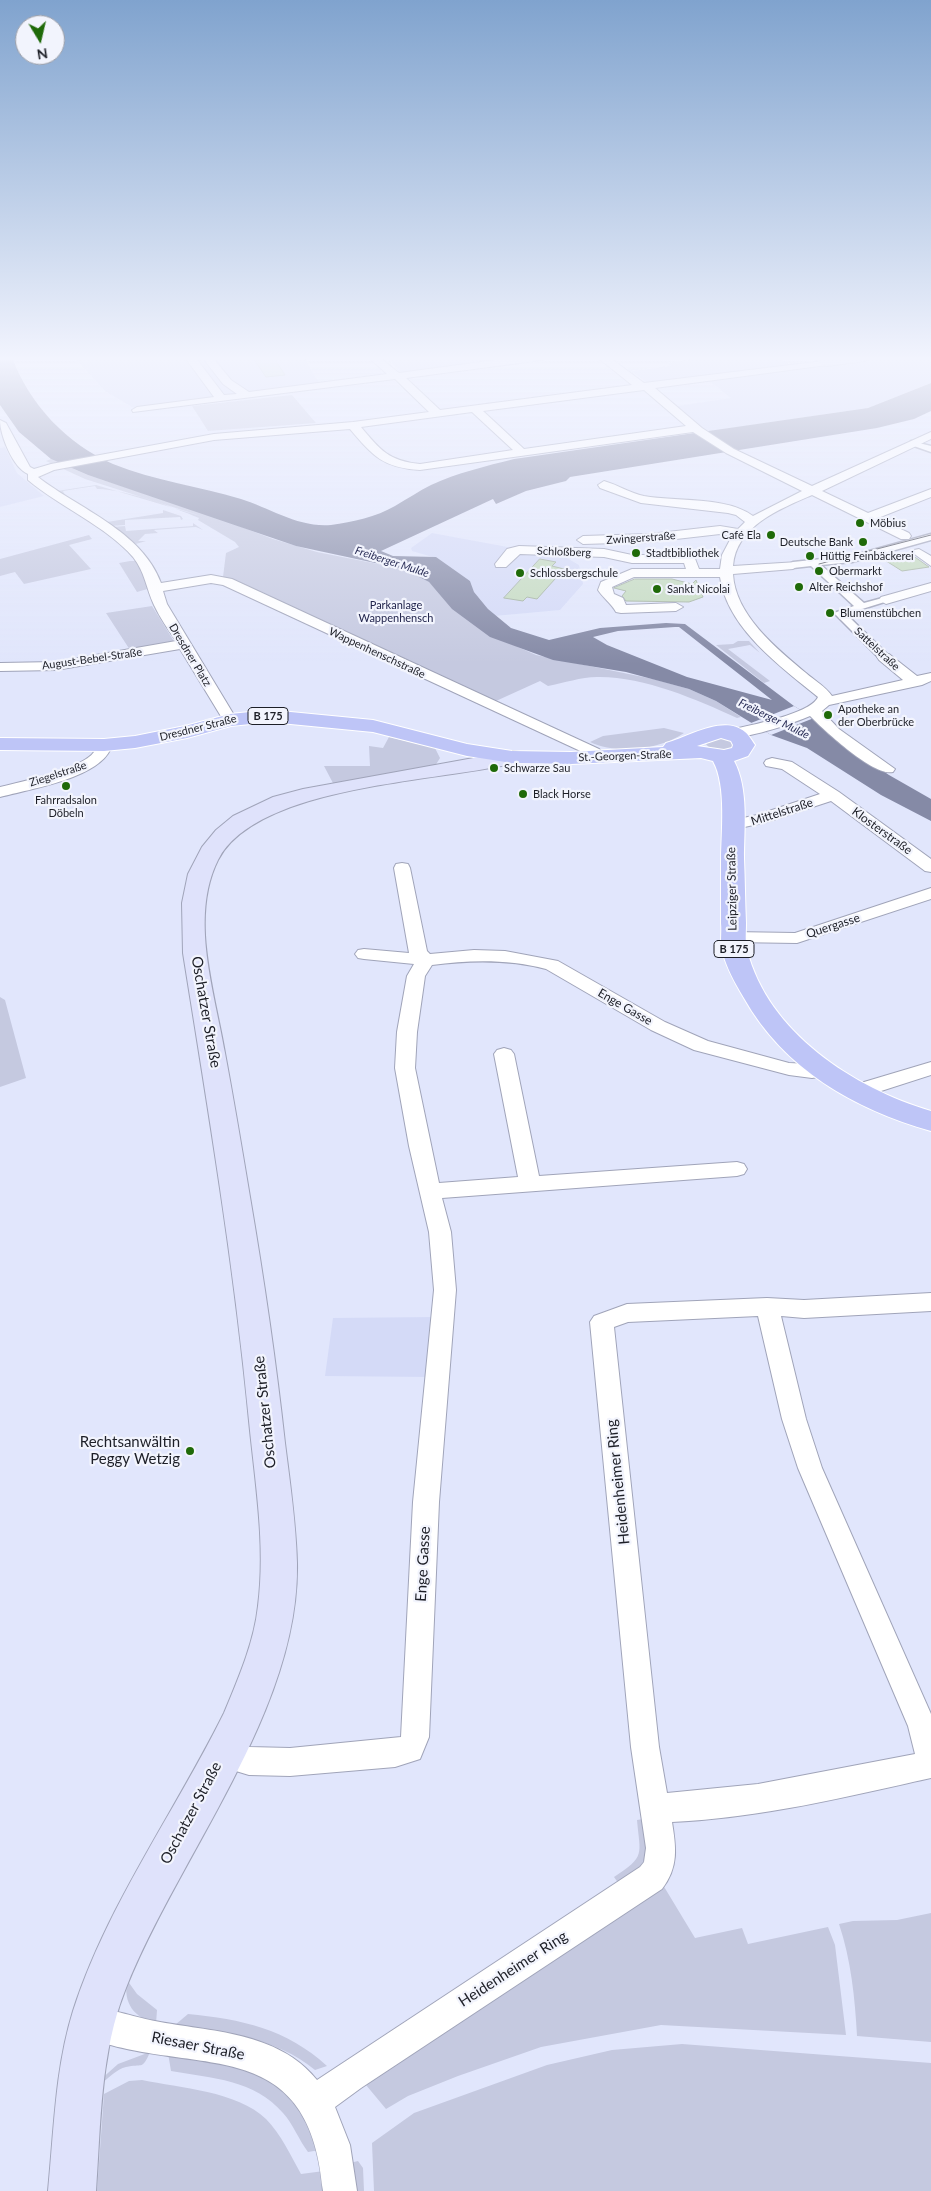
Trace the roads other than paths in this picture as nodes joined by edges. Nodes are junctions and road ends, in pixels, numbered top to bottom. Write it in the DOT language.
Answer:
graph roads {
  1 [pos="20,459"];
  2 [pos="92,459"];
  3 [pos="383,459"];
  4 [pos="477,459"];
  5 [pos="746,459"];
  6 [pos="880,459"];
  7 [pos="34,472"];
  8 [pos="604,485"];
  9 [pos="813,491"];
  10 [pos="931,493"];
  11 [pos="869,517"];
  12 [pos="753,522"];
  13 [pos="740,533"];
  14 [pos="931,537"];
  15 [pos="541,539"];
  16 [pos="914,543"];
  17 [pos="931,544"];
  18 [pos="682,546"];
  19 [pos="632,559"];
  20 [pos="689,559"];
  21 [pos="813,562"];
  22 [pos="931,562"];
  23 [pos="501,564"];
  24 [pos="793,565"];
  25 [pos="726,572"];
  26 [pos="632,573"];
  27 [pos="694,573"];
  28 [pos="931,587"];
  29 [pos="156,588"];
  30 [pos="886,600"];
  31 [pos="676,607"];
  32 [pos="862,607"];
  33 [pos="184,644"];
  34 [pos="884,657"];
  35 [pos="0,667"];
  36 [pos="924,680"];
  37 [pos="814,707"];
  38 [pos="230,720"];
  39 [pos="736,740"];
  40 [pos="0,744"];
  41 [pos="104,744"];
  42 [pos="466,750"];
  43 [pos="594,752"];
  44 [pos="512,757"];
  45 [pos="546,758"];
  46 [pos="772,763"];
  47 [pos="442,769"];
  48 [pos="887,769"];
  49 [pos="0,792"];
  50 [pos="833,796"];
  51 [pos="731,825"];
  52 [pos="931,867"];
  53 [pos="402,868"];
  54 [pos="931,894"];
  55 [pos="732,937"];
  56 [pos="364,954"];
  57 [pos="426,960"];
  58 [pos="504,1054"];
  59 [pos="931,1068"];
  60 [pos="823,1070"];
  61 [pos="860,1094"];
  62 [pos="931,1121"];
  63 [pos="737,1169"];
  64 [pos="530,1183"];
  65 [pos="430,1191"];
  66 [pos="931,1302"];
  67 [pos="767,1307"];
  68 [pos="223,1754"];
  69 [pos="931,1762"];
  70 [pos="654,1808"];
  71 [pos="92,2024"];
  72 [pos="314,2102"];
  73 [pos="72,2191"];
  74 [pos="340,2191"];
  1 -- 7 [label="street"];
  2 -- 7 [label="street"];
  3 -- 4 [label="street"];
  5 -- 9 [label="street"];
  6 -- 9 [label="street"];
  7 -- 29 [label="street, Dresdner Platz"];
  8 -- 12 [label="street"];
  9 -- 11 [label="street"];
  9 -- 12 [label="street"];
  10 -- 11 [label="street"];
  11 -- 16 [label="street"];
  12 -- 13 [label="street"];
  13 -- 15 [label="street, Zwingerstraße"];
  13 -- 25 [label="street"];
  14 -- 16 [label="street"];
  16 -- 17 [label="street"];
  16 -- 21 [label="street"];
  16 -- 22 [label="street"];
  18 -- 20 [label="street"];
  19 -- 20 [label="street, Schloßberg"];
  19 -- 23 [label="street, Schloßberg"];
  19 -- 26 [label="street"];
  20 -- 27 [label="street"];
  21 -- 24 [label="street"];
  21 -- 32 [label="street"];
  24 -- 25 [label="street"];
  25 -- 27 [label="street"];
  25 -- 37 [label="street"];
  26 -- 27 [label="street"];
  26 -- 31 [label="street"];
  28 -- 30 [label="street"];
  29 -- 33 [label="street, Dresdner Platz"];
  29 -- 43 [label="street, Wappenhenschstraße"];
  30 -- 34 [label="street, Sattelstraße"];
  33 -- 35 [label="street, August-Bebel-Straße"];
  33 -- 38 [label="street, Dresdner Platz"];
  34 -- 36 [label="street, Sattelstraße"];
  36 -- 37 [label="street"];
  37 -- 39 [label="street"];
  37 -- 48 [label="street"];
  38 -- 41 [label="main road, Dresdner Straße / B 175"];
  38 -- 42 [label="main road, Dresdner Straße / B 175"];
  39 -- 43 [label="main road, St.-Georgen-Straße / B 175"];
  39 -- 45 [label="main road, St.-Georgen-Straße / B 175"];
  39 -- 51 [label="main road, Leipziger Straße / B 175"];
  40 -- 41 [label="main road, Dresdner Straße / B 175"];
  41 -- 49 [label="street, Ziegelstraße"];
  42 -- 44 [label="main road, Dresdner Straße / B 175"];
  42 -- 47 [label="main road, Oschatzer Straße"];
  43 -- 45 [label="main road, St.-Georgen-Straße / B 175"];
  44 -- 45 [label="main road, St.-Georgen-Straße / B 175"];
  44 -- 47 [label="main road, Oschatzer Straße / B 175"];
  46 -- 50 [label="street"];
  47 -- 68 [label="main road, Oschatzer Straße"];
  50 -- 51 [label="street, Mittelstraße"];
  50 -- 52 [label="street, Klosterstraße"];
  51 -- 55 [label="main road, Leipziger Straße / B 175"];
  53 -- 57 [label="street"];
  54 -- 55 [label="street, Quergasse"];
  55 -- 60 [label="main road, Leipziger Straße / B 175"];
  56 -- 57 [label="street, Enge Gasse"];
  57 -- 60 [label="street, Enge Gasse"];
  57 -- 65 [label="street, Enge Gasse"];
  58 -- 64 [label="street"];
  59 -- 61 [label="street"];
  60 -- 61 [label="main road, Leipziger Straße / B 175"];
  61 -- 62 [label="main road, Leipziger Straße / B 175"];
  63 -- 64 [label="street"];
  64 -- 65 [label="street"];
  65 -- 68 [label="street, Enge Gasse"];
  66 -- 67 [label="street, Heidenheimer Ring"];
  67 -- 69 [label="street"];
  67 -- 70 [label="street, Heidenheimer Ring"];
  68 -- 71 [label="main road, Oschatzer Straße"];
  69 -- 70 [label="street"];
  70 -- 72 [label="street, Heidenheimer Ring"];
  71 -- 72 [label="street, Riesaer Straße"];
  71 -- 73 [label="main road, Oschatzer Straße"];
  72 -- 74 [label="street, Riesaer Straße"];
}
